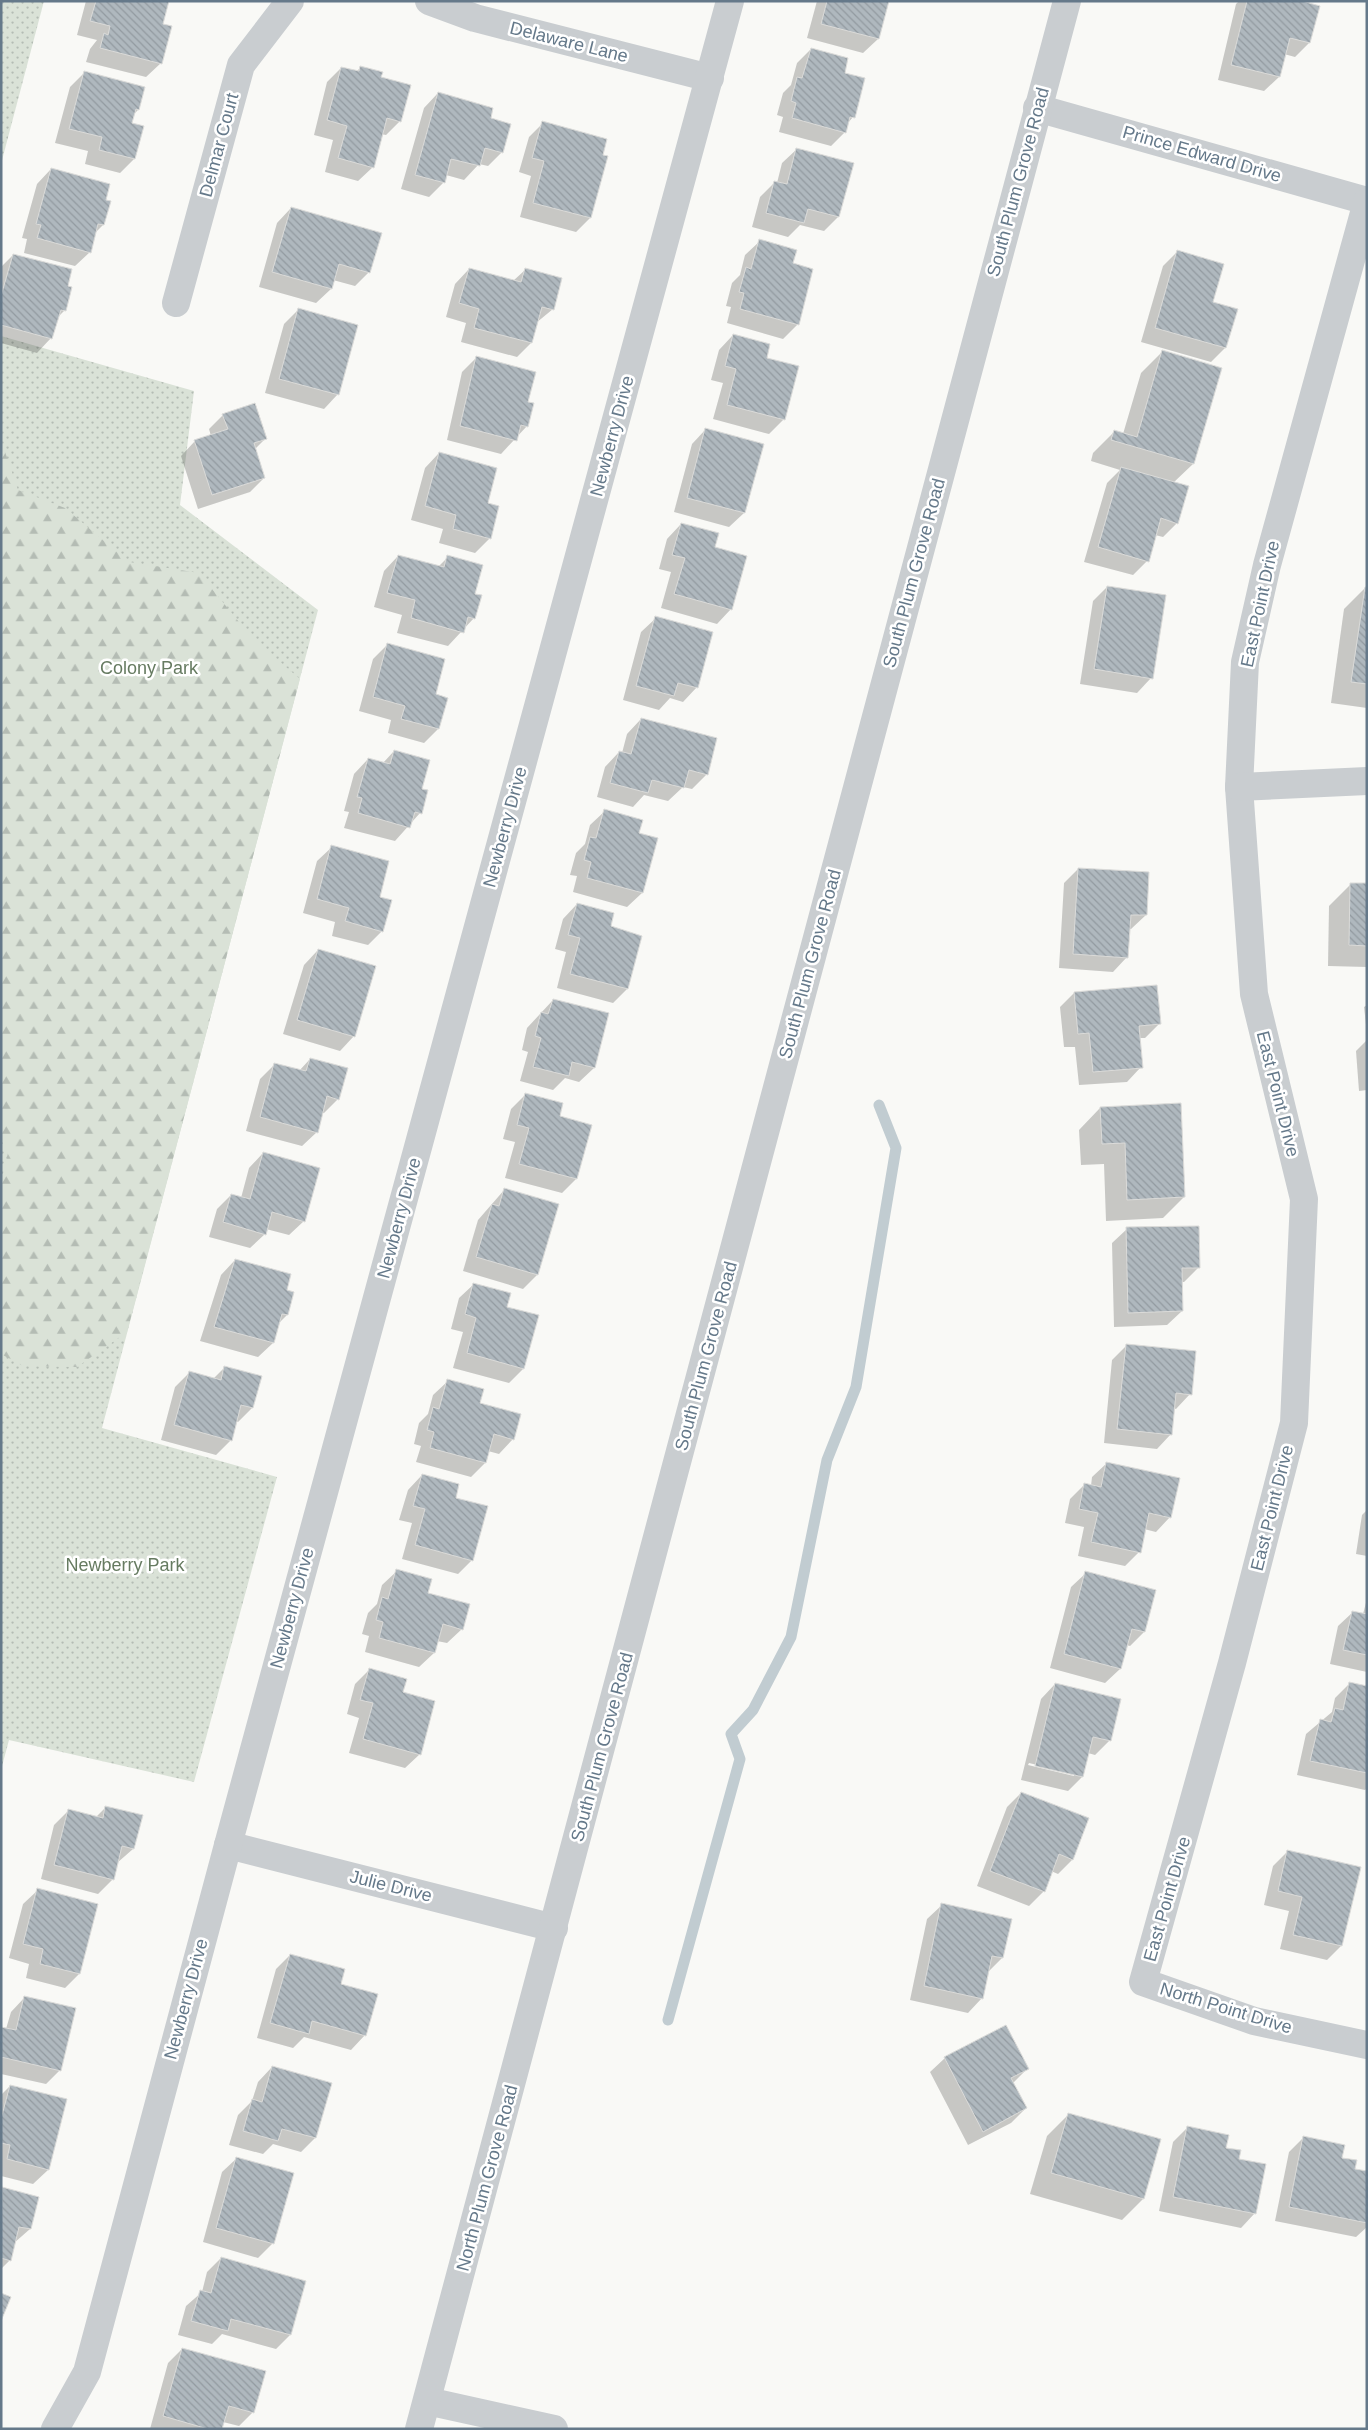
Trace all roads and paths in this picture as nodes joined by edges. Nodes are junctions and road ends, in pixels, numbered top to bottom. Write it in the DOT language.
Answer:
graph roads {
  1 [pos="290,1"];
  2 [pos="429,1"];
  3 [pos="730,1"];
  4 [pos="1067,1"];
  5 [pos="710,78"];
  6 [pos="1037,108"];
  7 [pos="1367,201"];
  8 [pos="176,303"];
  9 [pos="1367,781"];
  10 [pos="1239,787"];
  11 [pos="228,1845"];
  12 [pos="554,1928"];
  13 [pos="1143,1982"];
  14 [pos="1367,2045"];
  15 [pos="427,2401"];
  16 [pos="54,2429"];
  17 [pos="419,2429"];
  18 [pos="554,2429"];
  1 -- 8 [label="street, Delmar Court"];
  2 -- 5 [label="street, Delaware Lane"];
  3 -- 5 [label="street, Newberry Drive"];
  4 -- 6 [label="street, South Plum Grove Road"];
  5 -- 11 [label="street, Newberry Drive"];
  6 -- 7 [label="street, Prince Edward Drive"];
  6 -- 12 [label="street, South Plum Grove Road"];
  7 -- 10 [label="street, East Point Drive"];
  9 -- 10 [label="street"];
  10 -- 13 [label="street, East Point Drive"];
  11 -- 12 [label="street, Julie Drive"];
  11 -- 16 [label="street, Newberry Drive"];
  12 -- 15 [label="street, North Plum Grove Road"];
  13 -- 14 [label="street, North Point Drive"];
  15 -- 17 [label="street, North Plum Grove Road"];
  15 -- 18 [label="street"];
}
